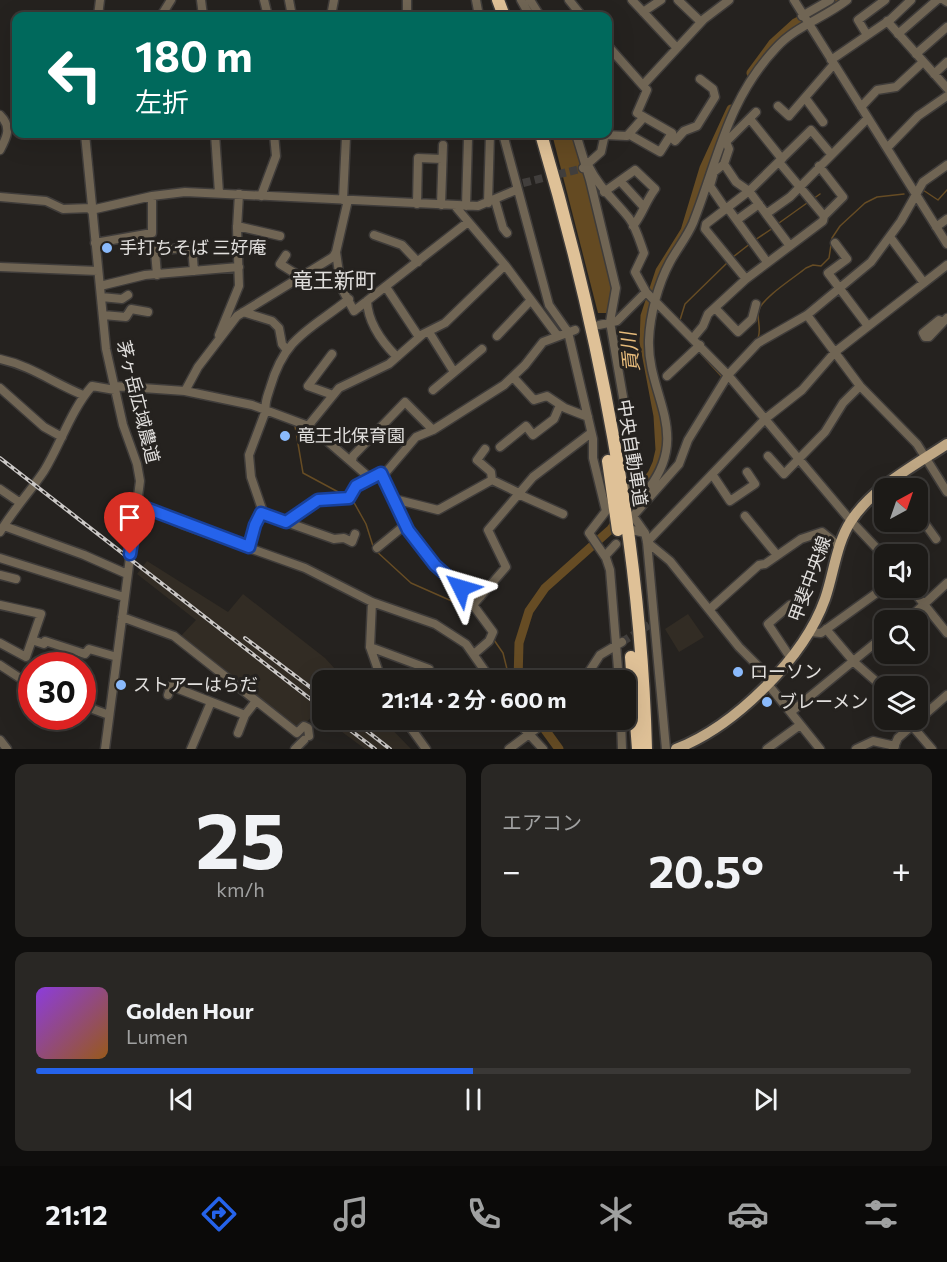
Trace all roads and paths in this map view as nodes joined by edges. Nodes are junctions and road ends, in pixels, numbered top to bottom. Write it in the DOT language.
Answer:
graph roads {
  1 [pos="569,0"];
  2 [pos="632,0"];
  3 [pos="661,0"];
  4 [pos="678,0"];
  5 [pos="794,0"];
  6 [pos="830,0"];
  7 [pos="847,0"];
  8 [pos="885,0"];
  9 [pos="910,0"];
  10 [pos="936,0"];
  11 [pos="724,1"];
  12 [pos="579,12"];
  13 [pos="643,12"];
  14 [pos="806,21"];
  15 [pos="887,21"];
  16 [pos="701,22"];
  17 [pos="947,27"];
  18 [pos="898,34"];
  19 [pos="867,35"];
  20 [pos="675,47"];
  21 [pos="612,50"];
  22 [pos="916,54"];
  23 [pos="832,62"];
  24 [pos="923,62"];
  25 [pos="947,62"];
  26 [pos="934,74"];
  27 [pos="700,79"];
  28 [pos="643,85"];
  29 [pos="947,88"];
  30 [pos="947,96"];
  31 [pos="806,99"];
  32 [pos="778,106"];
  33 [pos="861,107"];
  34 [pos="0,115"];
  35 [pos="644,117"];
  36 [pos="868,118"];
  37 [pos="824,122"];
  38 [pos="612,134"];
  39 [pos="630,135"];
  40 [pos="671,137"];
  41 [pos="85,138"];
  42 [pos="215,138"];
  43 [pos="274,138"];
  44 [pos="346,138"];
  45 [pos="490,138"];
  46 [pos="503,138"];
  47 [pos="534,138"];
  48 [pos="542,138"];
  49 [pos="577,138"];
  50 [pos="604,138"];
  51 [pos="468,139"];
  52 [pos="442,145"];
  53 [pos="887,148"];
  54 [pos="0,150"];
  55 [pos="831,154"];
  56 [pos="442,159"];
  57 [pos="780,160"];
  58 [pos="724,164"];
  59 [pos="947,165"];
  60 [pos="819,166"];
  61 [pos="584,167"];
  62 [pos="621,182"];
  63 [pos="518,186"];
  64 [pos="798,188"];
  65 [pos="749,191"];
  66 [pos="604,192"];
  67 [pos="219,193"];
  68 [pos="915,194"];
  69 [pos="239,195"];
  70 [pos="152,196"];
  71 [pos="261,196"];
  72 [pos="0,197"];
  73 [pos="345,200"];
  74 [pos="491,201"];
  75 [pos="417,204"];
  76 [pos="759,204"];
  77 [pos="441,205"];
  78 [pos="642,205"];
  79 [pos="455,206"];
  80 [pos="466,206"];
  81 [pos="726,207"];
  82 [pos="91,209"];
  83 [pos="766,214"];
  84 [pos="824,216"];
  85 [pos="947,219"];
  86 [pos="737,220"];
  87 [pos="468,222"];
  88 [pos="237,226"];
  89 [pos="633,226"];
  90 [pos="936,227"];
  91 [pos="507,233"];
  92 [pos="374,234"];
  93 [pos="280,236"];
  94 [pos="890,237"];
  95 [pos="95,243"];
  96 [pos="835,243"];
  97 [pos="947,244"];
  98 [pos="790,246"];
  99 [pos="336,252"];
  100 [pos="286,255"];
  101 [pos="418,262"];
  102 [pos="767,262"];
  103 [pos="505,265"];
  104 [pos="947,265"];
  105 [pos="0,267"];
  106 [pos="239,267"];
  107 [pos="98,271"];
  108 [pos="194,271"];
  109 [pos="157,275"];
  110 [pos="301,277"];
  111 [pos="746,279"];
  112 [pos="924,283"];
  113 [pos="100,286"];
  114 [pos="386,287"];
  115 [pos="840,290"];
  116 [pos="646,292"];
  117 [pos="128,295"];
  118 [pos="101,297"];
  119 [pos="350,299"];
  120 [pos="531,300"];
  121 [pos="367,301"];
  122 [pos="656,302"];
  123 [pos="756,304"];
  124 [pos="715,308"];
  125 [pos="148,312"];
  126 [pos="243,312"];
  127 [pos="103,315"];
  128 [pos="807,315"];
  129 [pos="610,323"];
  130 [pos="599,325"];
  131 [pos="868,326"];
  132 [pos="571,331"];
  133 [pos="429,332"];
  134 [pos="557,335"];
  135 [pos="497,336"];
  136 [pos="419,338"];
  137 [pos="693,338"];
  138 [pos="217,341"];
  139 [pos="700,345"];
  140 [pos="286,349"];
  141 [pos="482,349"];
  142 [pos="835,352"];
  143 [pos="332,354"];
  144 [pos="398,357"];
  145 [pos="0,359"];
  146 [pos="454,372"];
  147 [pos="726,373"];
  148 [pos="667,376"];
  149 [pos="513,377"];
  150 [pos="860,386"];
  151 [pos="0,388"];
  152 [pos="114,388"];
  153 [pos="433,390"];
  154 [pos="185,391"];
  155 [pos="84,395"];
  156 [pos="333,395"];
  157 [pos="560,405"];
  158 [pos="266,410"];
  159 [pos="588,417"];
  160 [pos="765,419"];
  161 [pos="308,426"];
  162 [pos="433,430"];
  163 [pos="591,433"];
  164 [pos="62,437"];
  165 [pos="947,444"];
  166 [pos="500,447"];
  167 [pos="485,449"];
  168 [pos="768,456"];
  169 [pos="926,458"];
  170 [pos="800,459"];
  171 [pos="352,461"];
  172 [pos="747,472"];
  173 [pos="381,473"];
  174 [pos="712,474"];
  175 [pos="370,478"];
  176 [pos="901,478"];
  177 [pos="492,480"];
  178 [pos="662,480"];
  179 [pos="649,488"];
  180 [pos="0,489"];
  181 [pos="947,492"];
  182 [pos="518,493"];
  183 [pos="874,496"];
  184 [pos="394,500"];
  185 [pos="19,502"];
  186 [pos="616,504"];
  187 [pos="138,505"];
  188 [pos="261,513"];
  189 [pos="563,514"];
  190 [pos="745,516"];
  191 [pos="851,521"];
  192 [pos="286,522"];
  193 [pos="405,525"];
  194 [pos="928,527"];
  195 [pos="2,529"];
  196 [pos="355,534"];
  197 [pos="623,535"];
  198 [pos="646,537"];
  199 [pos="936,538"];
  200 [pos="874,545"];
  201 [pos="839,546"];
  202 [pos="249,547"];
  203 [pos="377,548"];
  204 [pos="777,555"];
  205 [pos="605,556"];
  206 [pos="0,558"];
  207 [pos="127,574"];
  208 [pos="0,575"];
  209 [pos="16,579"];
  210 [pos="947,583"];
  211 [pos="481,596"];
  212 [pos="874,596"];
  213 [pos="124,597"];
  214 [pos="919,598"];
  215 [pos="372,602"];
  216 [pos="924,604"];
  217 [pos="0,605"];
  218 [pos="790,605"];
  219 [pos="711,608"];
  220 [pos="918,610"];
  221 [pos="122,617"];
  222 [pos="826,629"];
  223 [pos="810,632"];
  224 [pos="947,633"];
  225 [pos="32,640"];
  226 [pos="0,643"];
  227 [pos="619,643"];
  228 [pos="874,644"];
  229 [pos="370,647"];
  230 [pos="474,654"];
  231 [pos="117,657"];
  232 [pos="790,657"];
  233 [pos="854,662"];
  234 [pos="0,665"];
  235 [pos="429,669"];
  236 [pos="378,670"];
  237 [pos="485,670"];
  238 [pos="591,670"];
  239 [pos="619,670"];
  240 [pos="18,677"];
  241 [pos="874,680"];
  242 [pos="769,681"];
  243 [pos="168,695"];
  244 [pos="947,695"];
  245 [pos="256,701"];
  246 [pos="211,702"];
  247 [pos="96,711"];
  248 [pos="791,712"];
  249 [pos="928,713"];
  250 [pos="245,715"];
  251 [pos="109,716"];
  252 [pos="800,724"];
  253 [pos="412,730"];
  254 [pos="524,730"];
  255 [pos="537,730"];
  256 [pos="621,730"];
  257 [pos="910,730"];
  258 [pos="915,730"];
  259 [pos="238,733"];
  260 [pos="529,737"];
  261 [pos="0,740"];
  262 [pos="894,747"];
  263 [pos="682,748"];
  264 [pos="6,749"];
  265 [pos="105,749"];
  266 [pos="191,749"];
  267 [pos="295,749"];
  268 [pos="426,749"];
  269 [pos="509,749"];
  270 [pos="543,749"];
  271 [pos="621,749"];
  272 [pos="638,749"];
  273 [pos="646,749"];
  274 [pos="666,749"];
  275 [pos="767,749"];
  276 [pos="820,749"];
  277 [pos="856,749"];
  278 [pos="932,749"];
  1 -- 12 [label="street"];
  2 -- 13 [label="street"];
  3 -- 13 [label="street"];
  4 -- 16 [label="street"];
  5 -- 14 [label="street"];
  6 -- 14 [label="street"];
  7 -- 14 [label="street"];
  8 -- 19 [label="street"];
  9 -- 15 [label="street"];
  10 -- 18 [label="street"];
  11 -- 16 [label="street"];
  13 -- 20 [label="street"];
  14 -- 23 [label="street"];
  14 -- 122 [label="street"];
  15 -- 18 [label="street"];
  15 -- 19 [label="street"];
  16 -- 20 [label="street"];
  17 -- 22 [label="street"];
  18 -- 22 [label="street"];
  19 -- 23 [label="street"];
  20 -- 28 [label="street"];
  21 -- 28 [label="street"];
  22 -- 24 [label="street"];
  23 -- 31 [label="street"];
  23 -- 33 [label="street"];
  24 -- 26 [label="street"];
  24 -- 33 [label="street"];
  25 -- 26 [label="street"];
  26 -- 29 [label="street"];
  27 -- 40 [label="street"];
  28 -- 35 [label="street"];
  30 -- 53 [label="street"];
  31 -- 32 [label="street"];
  31 -- 37 [label="street"];
  33 -- 36 [label="street"];
  34 -- 54 [label="street"];
  35 -- 39 [label="street"];
  35 -- 40 [label="street"];
  36 -- 53 [label="street"];
  36 -- 55 [label="street"];
  38 -- 39 [label="street"];
  39 -- 40 [label="street"];
  41 -- 82 [label="street, 茅ヶ岳広域農道"];
  42 -- 67 [label="street"];
  43 -- 71 [label="street"];
  44 -- 73 [label="street"];
  45 -- 74 [label="street"];
  46 -- 63 [label="street"];
  47 -- 186 [label="highway, 中央自動車道"];
  48 -- 186 [label="highway, 中央自動車道"];
  49 -- 61 [label="street"];
  50 -- 61 [label="street"];
  51 -- 80 [label="street"];
  52 -- 56 [label="street"];
  53 -- 68 [label="street"];
  55 -- 57 [label="street"];
  55 -- 60 [label="street"];
  56 -- 75 [label="street"];
  56 -- 77 [label="street"];
  57 -- 58 [label="street"];
  57 -- 64 [label="street"];
  57 -- 65 [label="street"];
  58 -- 65 [label="street"];
  58 -- 81 [label="street"];
  59 -- 68 [label="street"];
  60 -- 64 [label="street"];
  60 -- 84 [label="street"];
  61 -- 66 [label="street"];
  61 -- 129 [label="street"];
  62 -- 66 [label="street"];
  62 -- 78 [label="street"];
  62 -- 78 [label="street"];
  63 -- 74 [label="street"];
  63 -- 132 [label="street"];
  64 -- 83 [label="street"];
  64 -- 84 [label="street"];
  65 -- 76 [label="street"];
  65 -- 81 [label="street"];
  66 -- 89 [label="street"];
  67 -- 69 [label="street"];
  67 -- 70 [label="street"];
  68 -- 90 [label="street"];
  68 -- 94 [label="street"];
  69 -- 71 [label="street"];
  69 -- 88 [label="street"];
  70 -- 82 [label="street"];
  70 -- 95 [label="street"];
  71 -- 73 [label="street"];
  72 -- 82 [label="street"];
  73 -- 75 [label="street"];
  73 -- 99 [label="street"];
  74 -- 80 [label="street"];
  74 -- 91 [label="street"];
  75 -- 77 [label="street"];
  76 -- 83 [label="street"];
  76 -- 86 [label="street"];
  77 -- 79 [label="street"];
  78 -- 89 [label="street"];
  79 -- 80 [label="street"];
  79 -- 87 [label="street"];
  81 -- 86 [label="street"];
  81 -- 111 [label="street"];
  82 -- 95 [label="street, 茅ヶ岳広域農道"];
  83 -- 98 [label="street"];
  84 -- 98 [label="street"];
  85 -- 90 [label="street"];
  86 -- 102 [label="street"];
  87 -- 101 [label="street"];
  87 -- 103 [label="street"];
  88 -- 93 [label="street"];
  88 -- 106 [label="street"];
  89 -- 116 [label="street"];
  90 -- 97 [label="street"];
  92 -- 101 [label="street"];
  94 -- 112 [label="street"];
  94 -- 115 [label="street"];
  95 -- 107 [label="street, 茅ヶ岳広域農道"];
  96 -- 115 [label="street"];
  98 -- 102 [label="street"];
  99 -- 110 [label="street"];
  99 -- 119 [label="street"];
  100 -- 110 [label="street"];
  101 -- 114 [label="street"];
  102 -- 111 [label="street"];
  103 -- 120 [label="street"];
  103 -- 133 [label="street"];
  104 -- 112 [label="street"];
  105 -- 107 [label="street"];
  106 -- 108 [label="street"];
  106 -- 138 [label="street"];
  107 -- 113 [label="street, 茅ヶ岳広域農道"];
  108 -- 109 [label="street"];
  108 -- 109 [label="street"];
  109 -- 113 [label="street"];
  110 -- 126 [label="street"];
  111 -- 124 [label="street"];
  112 -- 131 [label="street"];
  113 -- 118 [label="street, 茅ヶ岳広域農道"];
  114 -- 121 [label="street"];
  114 -- 136 [label="street"];
  115 -- 128 [label="street"];
  115 -- 131 [label="street"];
  116 -- 122 [label="street"];
  116 -- 129 [label="street"];
  117 -- 118 [label="street"];
  118 -- 127 [label="street, 茅ヶ岳広域農道"];
  119 -- 121 [label="street"];
  119 -- 140 [label="street"];
  120 -- 134 [label="street"];
  120 -- 135 [label="street"];
  121 -- 144 [label="street"];
  122 -- 137 [label="street"];
  122 -- 178 [label="street"];
  123 -- 124 [label="street"];
  124 -- 137 [label="street"];
  125 -- 127 [label="street"];
  126 -- 138 [label="street"];
  126 -- 140 [label="street"];
  127 -- 152 [label="street, 茅ヶ岳広域農道"];
  128 -- 142 [label="street"];
  128 -- 147 [label="street"];
  129 -- 130 [label="street"];
  129 -- 186 [label="street"];
  131 -- 142 [label="street"];
  132 -- 134 [label="street"];
  132 -- 159 [label="street"];
  133 -- 136 [label="street"];
  133 -- 146 [label="street"];
  134 -- 149 [label="street"];
  136 -- 144 [label="street"];
  137 -- 139 [label="street"];
  138 -- 154 [label="street"];
  139 -- 147 [label="street"];
  139 -- 148 [label="street"];
  140 -- 158 [label="street"];
  141 -- 146 [label="street"];
  142 -- 150 [label="street"];
  142 -- 160 [label="street"];
  143 -- 156 [label="street"];
  144 -- 156 [label="street"];
  145 -- 155 [label="street"];
  146 -- 153 [label="street"];
  147 -- 160 [label="street"];
  147 -- 178 [label="street"];
  149 -- 157 [label="street"];
  149 -- 162 [label="street"];
  150 -- 169 [label="street"];
  150 -- 170 [label="street"];
  151 -- 164 [label="street"];
  152 -- 154 [label="street"];
  152 -- 155 [label="street"];
  152 -- 187 [label="street, 茅ヶ岳広域農道"];
  154 -- 158 [label="street"];
  155 -- 164 [label="street"];
  156 -- 161 [label="street"];
  157 -- 159 [label="street"];
  157 -- 166 [label="street"];
  158 -- 161 [label="street"];
  158 -- 188 [label="street"];
  159 -- 163 [label="street"];
  160 -- 170 [label="street"];
  160 -- 174 [label="street"];
  161 -- 171 [label="street"];
  162 -- 171 [label="street"];
  162 -- 173 [label="street"];
  163 -- 182 [label="street"];
  163 -- 186 [label="street"];
  164 -- 185 [label="street"];
  165 -- 169 [label="main road, 甲斐中央線"];
  167 -- 177 [label="street"];
  168 -- 170 [label="street"];
  169 -- 176 [label="main road, 甲斐中央線"];
  169 -- 181 [label="street"];
  170 -- 191 [label="street"];
  171 -- 175 [label="street"];
  172 -- 174 [label="street"];
  173 -- 175 [label="street"];
  173 -- 184 [label="street"];
  174 -- 198 [label="street"];
  175 -- 192 [label="street"];
  177 -- 182 [label="street"];
  177 -- 184 [label="street"];
  178 -- 179 [label="street"];
  178 -- 198 [label="street"];
  180 -- 185 [label="street"];
  182 -- 189 [label="street"];
  182 -- 211 [label="street"];
  183 -- 191 [label="main road, 甲斐中央線"];
  184 -- 193 [label="street"];
  185 -- 195 [label="street"];
  186 -- 197 [label="highway, 中央自動車道"];
  186 -- 205 [label="street"];
  187 -- 202 [label="street"];
  187 -- 207 [label="street, 茅ヶ岳広域農道"];
  188 -- 192 [label="street"];
  188 -- 202 [label="street"];
  190 -- 204 [label="street"];
  191 -- 200 [label="street"];
  191 -- 201 [label="main road, 甲斐中央線"];
  192 -- 196 [label="street"];
  193 -- 203 [label="street"];
  193 -- 211 [label="street"];
  194 -- 199 [label="street"];
  195 -- 207 [label="street"];
  197 -- 198 [label="street"];
  197 -- 205 [label="street"];
  197 -- 272 [label="highway, 中央自動車道"];
  197 -- 273 [label="highway, 中央自動車道"];
  198 -- 219 [label="street"];
  198 -- 274 [label="street"];
  201 -- 204 [label="street"];
  201 -- 223 [label="main road, 甲斐中央線"];
  202 -- 215 [label="street"];
  204 -- 219 [label="street"];
  205 -- 227 [label="street"];
  206 -- 213 [label="street"];
  207 -- 213 [label="street, 茅ヶ岳広域農道"];
  208 -- 209 [label="street"];
  210 -- 216 [label="street"];
  211 -- 230 [label="street"];
  212 -- 222 [label="street"];
  213 -- 221 [label="street, 茅ヶ岳広域農道"];
  214 -- 216 [label="street"];
  215 -- 229 [label="street"];
  215 -- 230 [label="street"];
  216 -- 220 [label="street"];
  216 -- 224 [label="street"];
  217 -- 225 [label="street"];
  218 -- 232 [label="street"];
  219 -- 242 [label="street"];
  221 -- 231 [label="street, 茅ヶ岳広域農道"];
  221 -- 245 [label="street"];
  222 -- 223 [label="street"];
  222 -- 233 [label="street"];
  223 -- 232 [label="main road, 甲斐中央線"];
  225 -- 226 [label="street"];
  225 -- 231 [label="street"];
  227 -- 238 [label="street"];
  227 -- 239 [label="street"];
  228 -- 233 [label="street"];
  229 -- 235 [label="street"];
  229 -- 236 [label="street"];
  230 -- 237 [label="street"];
  231 -- 251 [label="street, 茅ヶ岳広域農道"];
  232 -- 242 [label="main road, 甲斐中央線"];
  233 -- 241 [label="street"];
  233 -- 248 [label="street"];
  234 -- 240 [label="street"];
  242 -- 248 [label="street"];
  242 -- 263 [label="main road, 甲斐中央線"];
  243 -- 246 [label="street"];
  244 -- 249 [label="street"];
  245 -- 250 [label="street"];
  245 -- 267 [label="street"];
  246 -- 250 [label="street"];
  246 -- 266 [label="street"];
  247 -- 251 [label="street"];
  248 -- 252 [label="street"];
  250 -- 259 [label="street"];
  251 -- 265 [label="street, 茅ヶ岳広域農道"];
  252 -- 275 [label="street"];
  252 -- 276 [label="street"];
  253 -- 268 [label="street"];
  254 -- 260 [label="street"];
  255 -- 260 [label="street"];
  256 -- 271 [label="street"];
  257 -- 262 [label="street"];
  258 -- 278 [label="street"];
  260 -- 269 [label="street"];
  260 -- 270 [label="street"];
  261 -- 264 [label="street"];
  262 -- 277 [label="street"];
}
